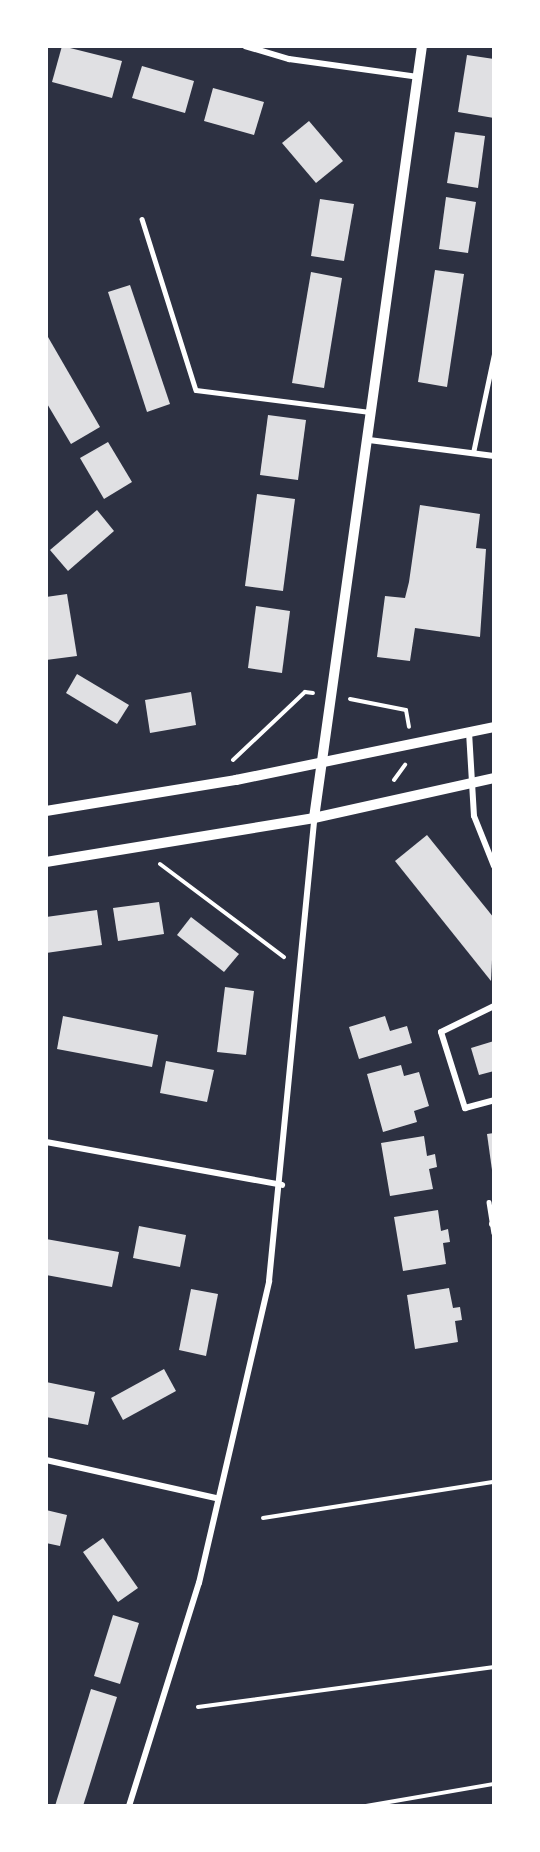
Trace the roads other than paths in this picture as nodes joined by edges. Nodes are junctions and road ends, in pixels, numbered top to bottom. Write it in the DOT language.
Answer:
graph roads {
  1 [pos="245,46"];
  2 [pos="423,46"];
  3 [pos="418,77"];
  4 [pos="142,219"];
  5 [pos="494,354"];
  6 [pos="373,412"];
  7 [pos="369,440"];
  8 [pos="473,453"];
  9 [pos="494,456"];
  10 [pos="494,727"];
  11 [pos="469,732"];
  12 [pos="323,761"];
  13 [pos="494,778"];
  14 [pos="473,782"];
  15 [pos="46,811"];
  16 [pos="314,818"];
  17 [pos="46,862"];
  18 [pos="494,866"];
  19 [pos="494,1006"];
  20 [pos="494,1100"];
  21 [pos="46,1142"];
  22 [pos="282,1185"];
  23 [pos="489,1202"];
  24 [pos="493,1224"];
  25 [pos="494,1233"];
  26 [pos="46,1460"];
  27 [pos="216,1498"];
  28 [pos="129,1806"];
  1 -- 3 [label="street"];
  2 -- 3 [label="street"];
  3 -- 6 [label="street"];
  4 -- 6 [label="lane"];
  5 -- 8 [label="lane"];
  6 -- 7 [label="street"];
  7 -- 8 [label="street"];
  7 -- 12 [label="street"];
  8 -- 9 [label="street"];
  10 -- 11 [label="street"];
  11 -- 12 [label="street"];
  11 -- 14 [label="street"];
  12 -- 15 [label="street"];
  12 -- 16 [label="street"];
  13 -- 14 [label="street"];
  14 -- 16 [label="street"];
  14 -- 18 [label="street"];
  16 -- 17 [label="street"];
  16 -- 22 [label="street"];
  19 -- 20 [label="street"];
  21 -- 22 [label="street"];
  22 -- 27 [label="street"];
  23 -- 24 [label="lane"];
  24 -- 25 [label="lane"];
  26 -- 27 [label="street"];
  27 -- 28 [label="street"];
}
